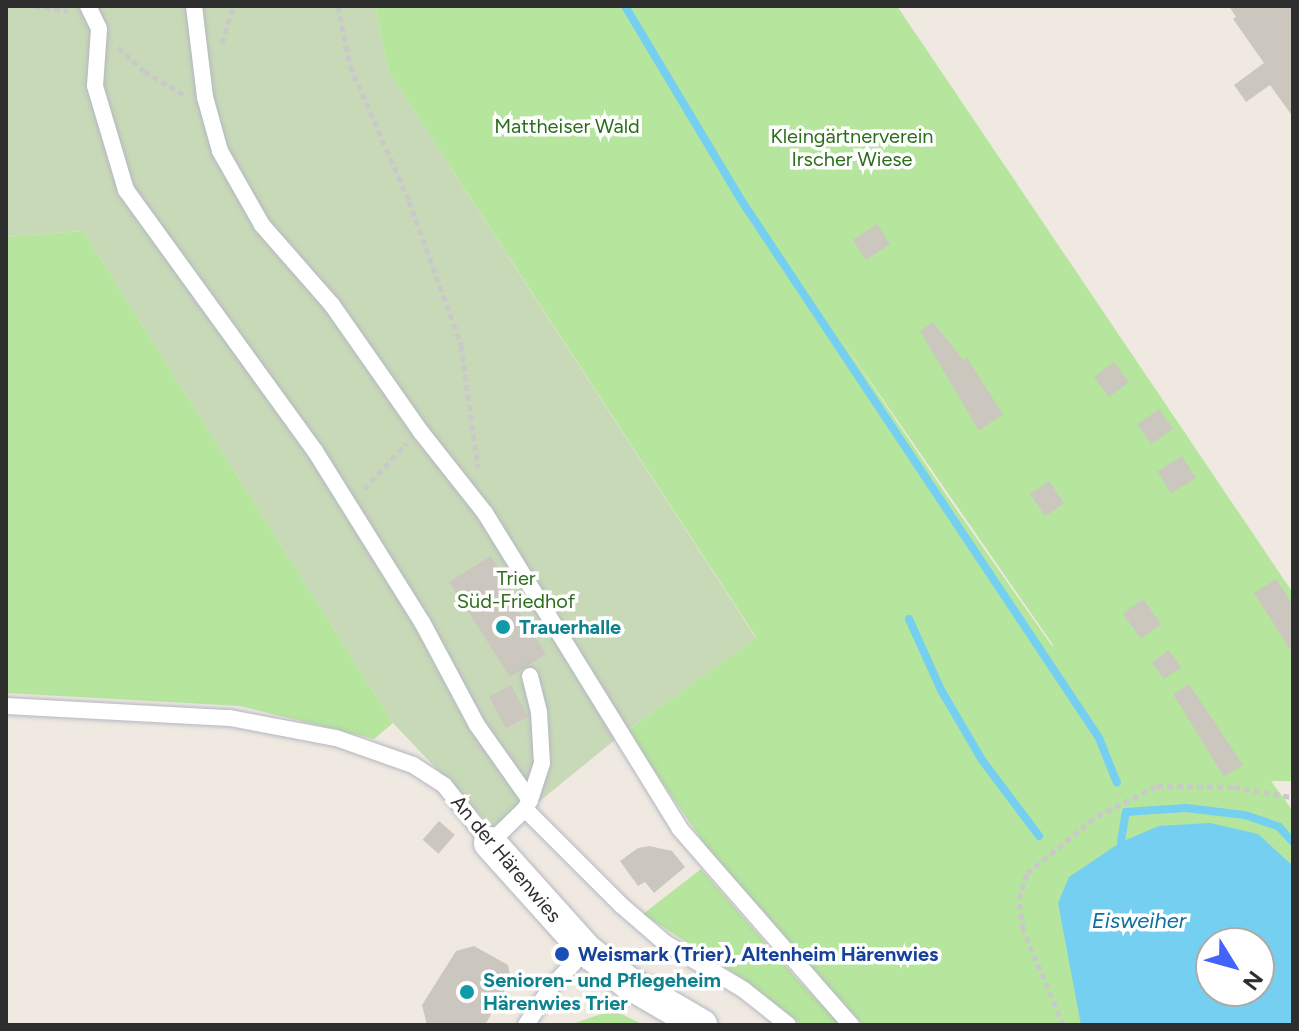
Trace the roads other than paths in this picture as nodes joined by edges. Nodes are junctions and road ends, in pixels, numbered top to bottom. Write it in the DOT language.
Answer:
graph roads {
  1 [pos="88,6"];
  2 [pos="194,6"];
  3 [pos="530,676"];
  4 [pos="6,706"];
  5 [pos="527,804"];
  6 [pos="490,843"];
  7 [pos="586,950"];
  8 [pos="526,1025"];
  9 [pos="701,1025"];
  10 [pos="788,1025"];
  11 [pos="851,1025"];
  1 -- 5 [label="lane"];
  2 -- 11 [label="lane"];
  3 -- 5 [label="lane"];
  4 -- 6 [label="lane, An der Härenwies"];
  5 -- 6 [label="lane"];
  5 -- 10 [label="lane"];
  6 -- 7 [label="street, An der Härenwies"];
  7 -- 8 [label="lane"];
  7 -- 9 [label="street, An der Härenwies"];
}
